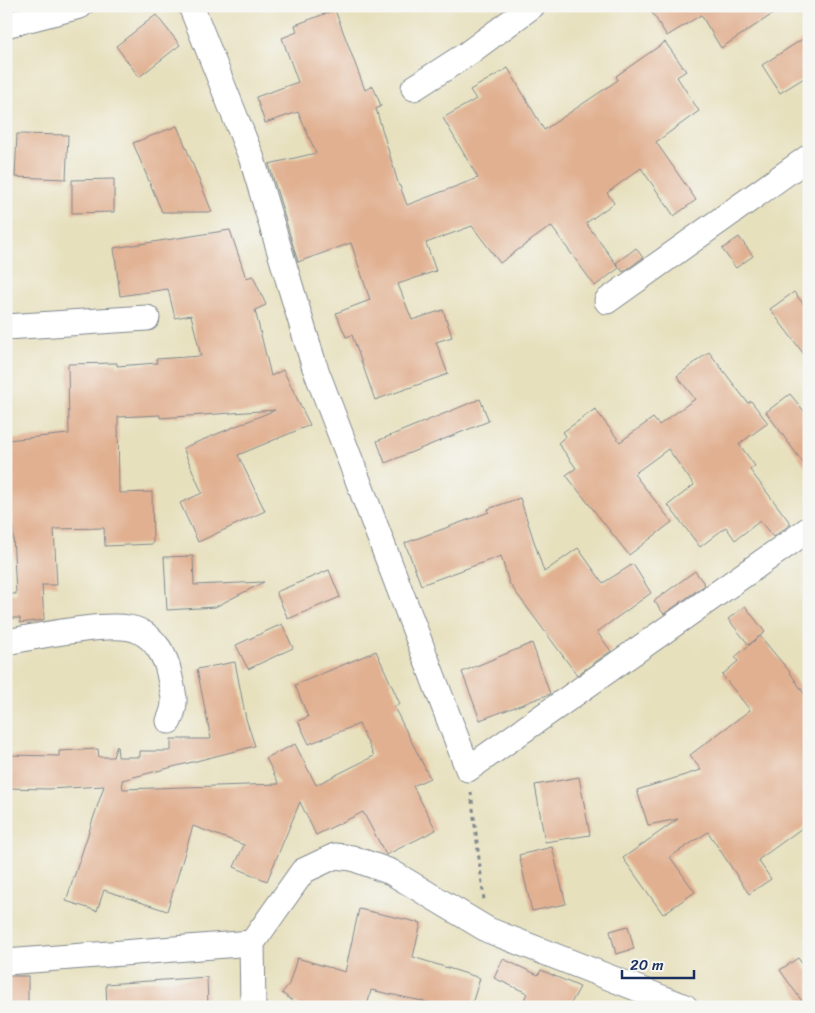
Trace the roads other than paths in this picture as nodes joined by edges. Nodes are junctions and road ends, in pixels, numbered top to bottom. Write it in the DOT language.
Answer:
graph roads {
  1 [pos="80,6"];
  2 [pos="191,6"];
  3 [pos="532,6"];
  4 [pos="6,25"];
  5 [pos="414,88"];
  6 [pos="809,157"];
  7 [pos="607,301"];
  8 [pos="147,318"];
  9 [pos="6,327"];
  10 [pos="809,529"];
  11 [pos="6,642"];
  12 [pos="169,721"];
  13 [pos="252,943"];
  14 [pos="6,962"];
  15 [pos="253,1007"];
  16 [pos="685,1007"];
  1 -- 4 [label="street"];
  2 -- 10 [label="street"];
  3 -- 5 [label="street"];
  6 -- 7 [label="street"];
  8 -- 9 [label="street"];
  11 -- 12 [label="street"];
  13 -- 14 [label="street"];
  13 -- 15 [label="street"];
  13 -- 16 [label="street"];
}
